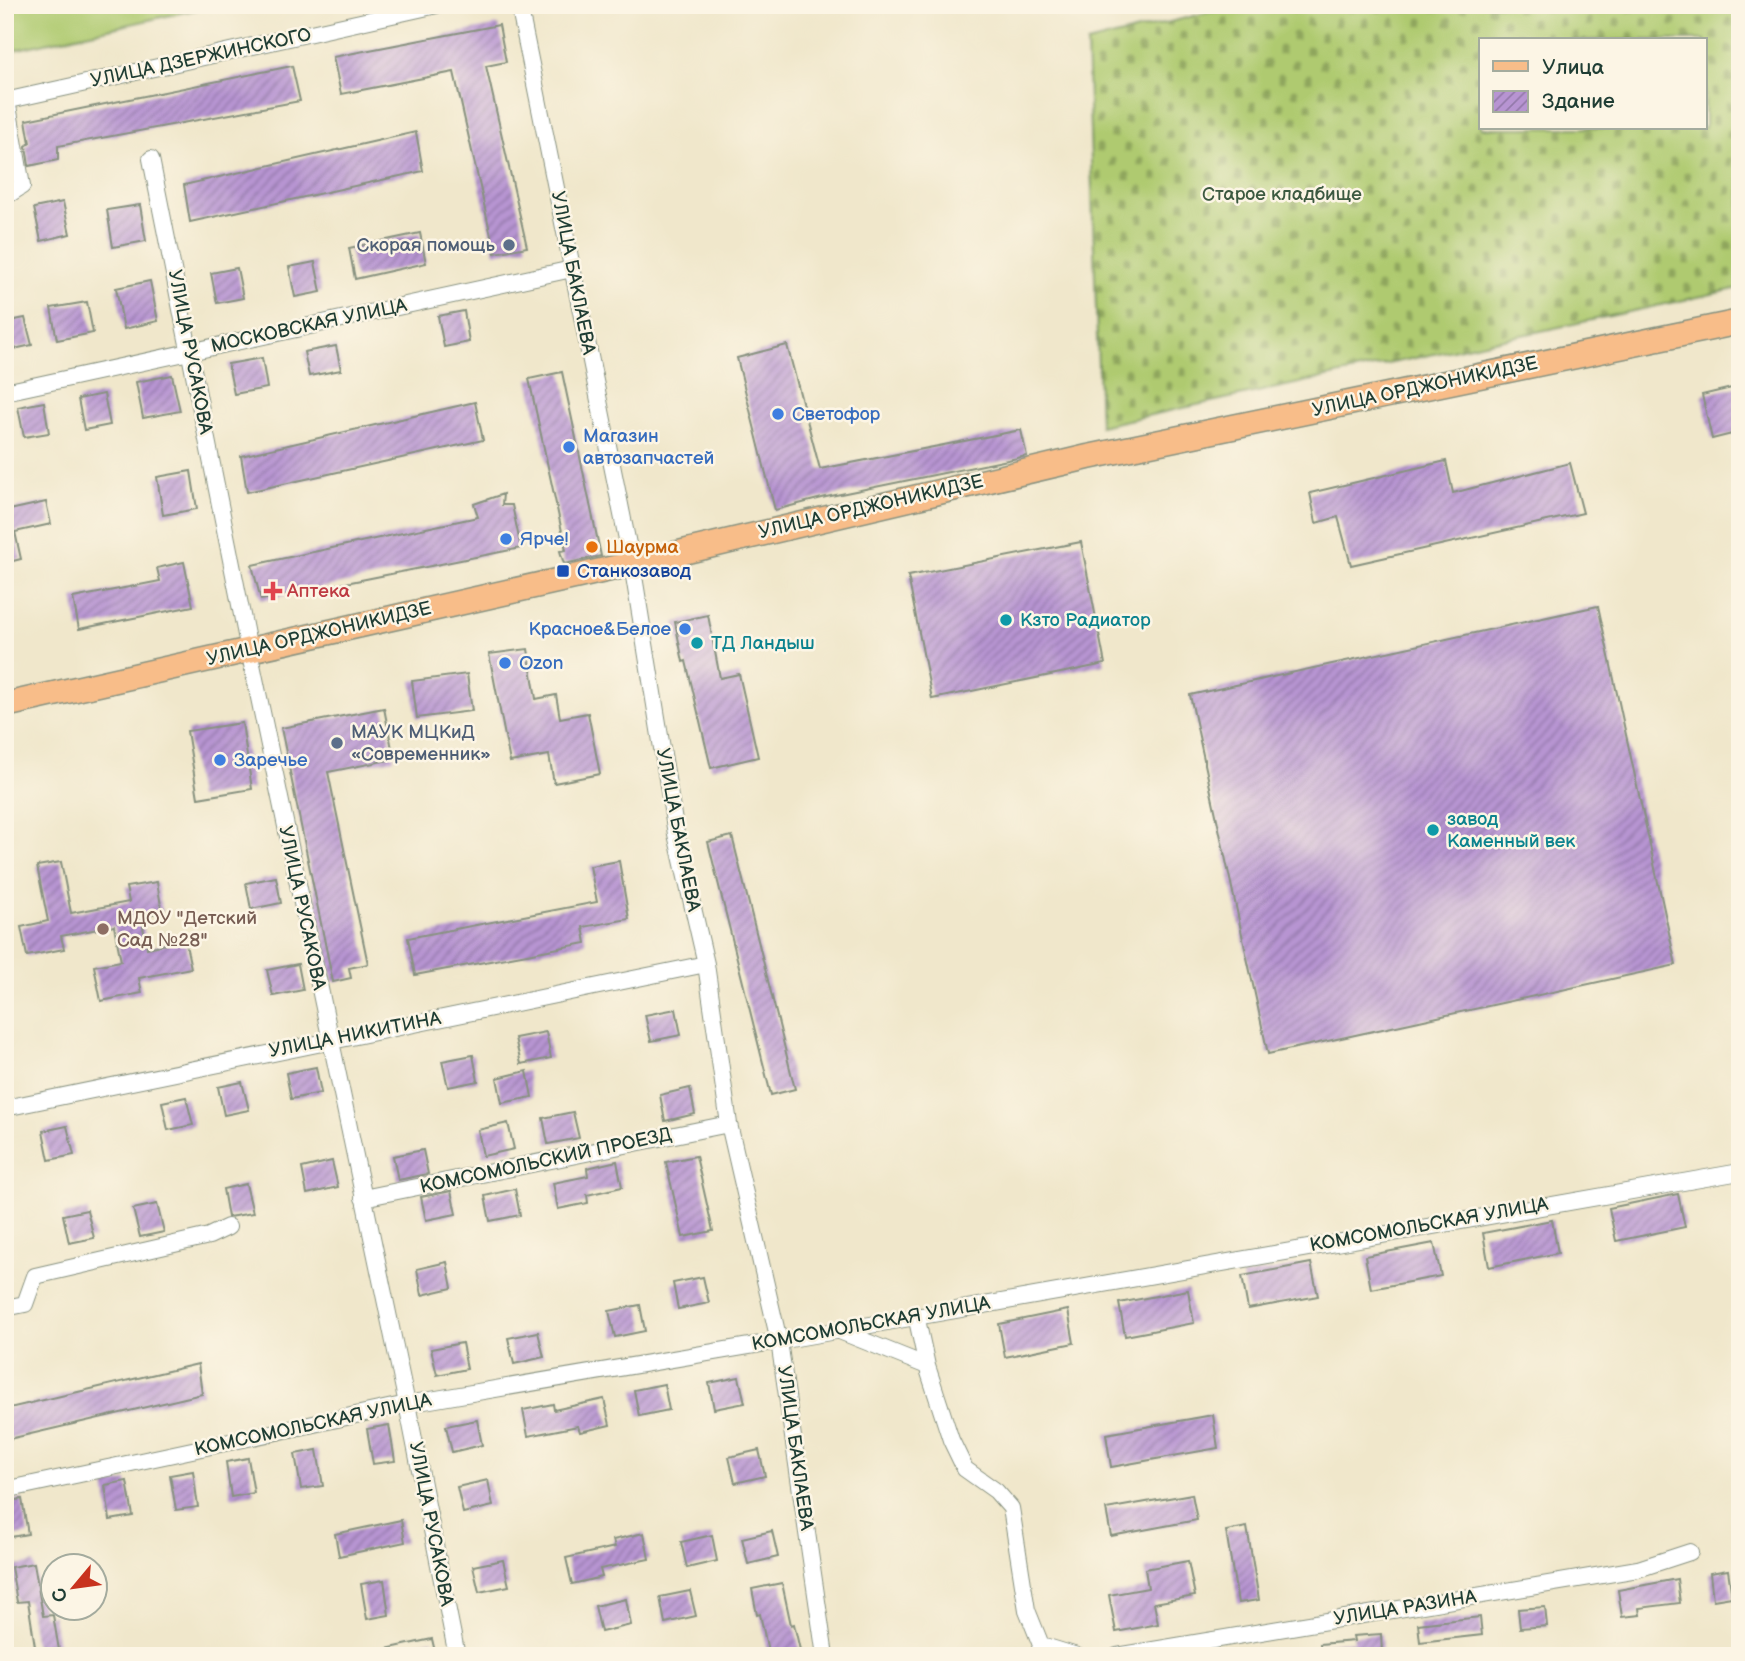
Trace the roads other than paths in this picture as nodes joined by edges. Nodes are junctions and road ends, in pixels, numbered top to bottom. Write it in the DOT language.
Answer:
graph roads {
  1 [pos="437,5"];
  2 [pos="519,5"];
  3 [pos="6,100"];
  4 [pos="151,159"];
  5 [pos="5,197"];
  6 [pos="572,269"];
  7 [pos="1740,322"];
  8 [pos="190,353"];
  9 [pos="5,391"];
  10 [pos="632,564"];
  11 [pos="248,650"];
  12 [pos="5,705"];
  13 [pos="706,964"];
  14 [pos="330,1040"];
  15 [pos="5,1108"];
  16 [pos="729,1124"];
  17 [pos="1740,1172"];
  18 [pos="363,1198"];
  19 [pos="228,1227"];
  20 [pos="5,1308"];
  21 [pos="916,1315"];
  22 [pos="837,1330"];
  23 [pos="779,1341"];
  24 [pos="926,1366"];
  25 [pos="407,1404"];
  26 [pos="5,1490"];
  27 [pos="1690,1552"];
  28 [pos="1039,1650"];
  29 [pos="457,1656"];
  30 [pos="825,1656"];
  31 [pos="1077,1656"];
  32 [pos="1117,1656"];
  1 -- 3 [label="street, УЛИЦА ДЗЕРЖИНСКОГО"];
  2 -- 6 [label="street, УЛИЦА БАКЛАЕВА"];
  3 -- 5 [label="street"];
  4 -- 8 [label="street, УЛИЦА РУСАКОВА"];
  6 -- 8 [label="street, МОСКОВСКАЯ УЛИЦА"];
  6 -- 10 [label="street, УЛИЦА БАКЛАЕВА"];
  7 -- 10 [label="main road, УЛИЦА ОРДЖОНИКИДЗЕ"];
  8 -- 9 [label="street, МОСКОВСКАЯ УЛИЦА"];
  8 -- 11 [label="street, УЛИЦА РУСАКОВА"];
  10 -- 11 [label="main road, УЛИЦА ОРДЖОНИКИДЗЕ"];
  10 -- 13 [label="street, УЛИЦА БАКЛАЕВА"];
  11 -- 12 [label="main road, УЛИЦА ОРДЖОНИКИДЗЕ"];
  11 -- 14 [label="street, УЛИЦА РУСАКОВА"];
  13 -- 14 [label="street, УЛИЦА НИКИТИНА"];
  13 -- 16 [label="street, УЛИЦА БАКЛАЕВА"];
  14 -- 15 [label="street, УЛИЦА НИКИТИНА"];
  14 -- 18 [label="street, УЛИЦА РУСАКОВА"];
  16 -- 18 [label="street, КОМСОМОЛЬСКИЙ ПРОЕЗД"];
  16 -- 23 [label="street, УЛИЦА БАКЛАЕВА"];
  17 -- 21 [label="street, КОМСОМОЛЬСКАЯ УЛИЦА"];
  18 -- 25 [label="street, УЛИЦА РУСАКОВА"];
  19 -- 20 [label="street"];
  21 -- 22 [label="street, КОМСОМОЛЬСКАЯ УЛИЦА"];
  21 -- 24 [label="street"];
  22 -- 23 [label="street, КОМСОМОЛЬСКАЯ УЛИЦА"];
  22 -- 24 [label="street"];
  23 -- 25 [label="street, КОМСОМОЛЬСКАЯ УЛИЦА"];
  23 -- 30 [label="street, УЛИЦА БАКЛАЕВА"];
  24 -- 28 [label="street"];
  25 -- 26 [label="street, КОМСОМОЛЬСКАЯ УЛИЦА"];
  25 -- 29 [label="street, УЛИЦА РУСАКОВА"];
  27 -- 32 [label="street, УЛИЦА РАЗИНА"];
  28 -- 31 [label="street"];
}
